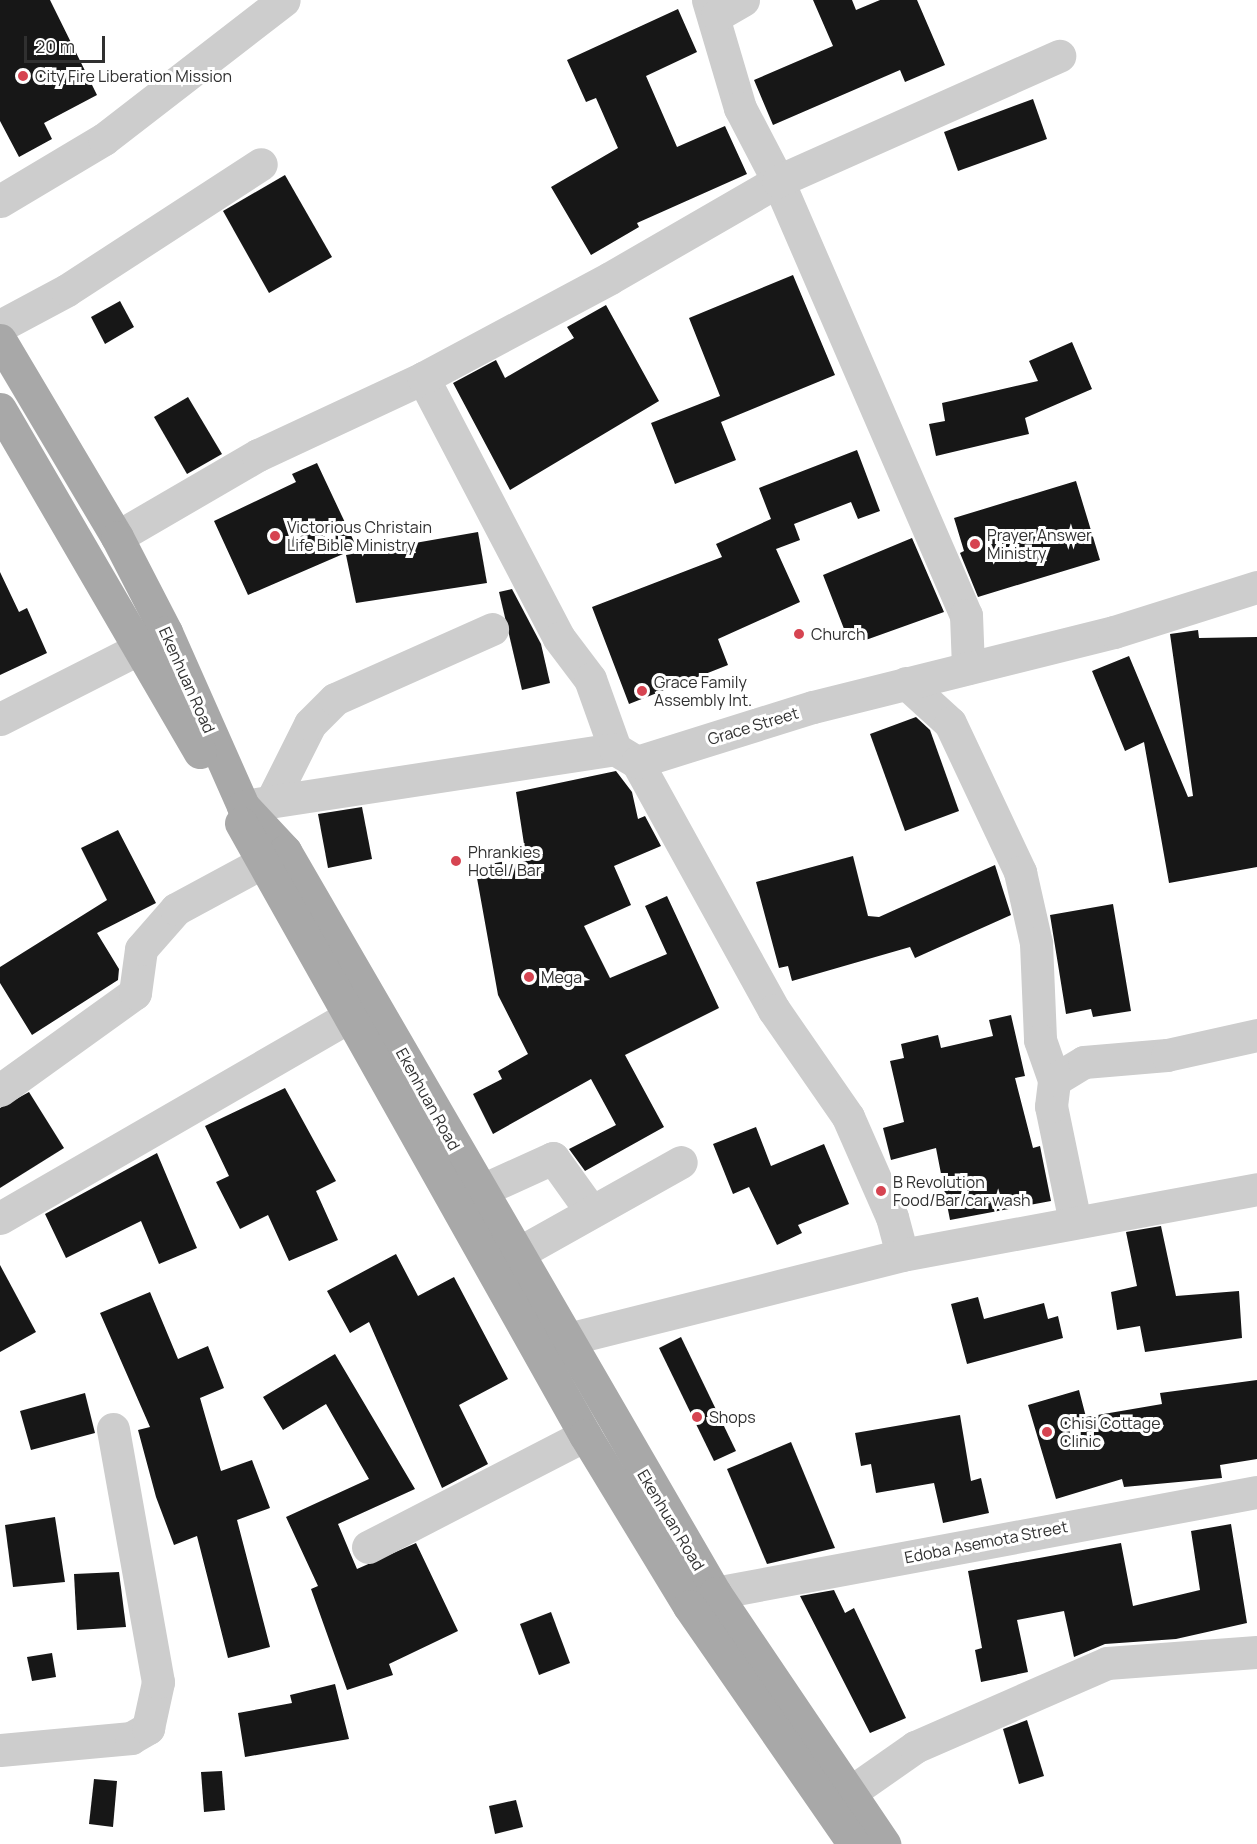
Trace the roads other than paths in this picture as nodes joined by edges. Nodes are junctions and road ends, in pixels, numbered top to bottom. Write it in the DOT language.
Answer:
graph roads {
  1 [pos="284,0"];
  2 [pos="723,5"];
  3 [pos="1059,56"];
  4 [pos="261,164"];
  5 [pos="778,181"];
  6 [pos="0,201"];
  7 [pos="0,326"];
  8 [pos="0,340"];
  9 [pos="423,378"];
  10 [pos="0,409"];
  11 [pos="117,537"];
  12 [pos="1257,587"];
  13 [pos="492,629"];
  14 [pos="138,649"];
  15 [pos="968,668"];
  16 [pos="906,683"];
  17 [pos="0,719"];
  18 [pos="626,756"];
  19 [pos="257,803"];
  20 [pos="263,862"];
  21 [pos="350,1016"];
  22 [pos="1257,1035"];
  23 [pos="1054,1080"];
  24 [pos="0,1090"];
  25 [pos="681,1162"];
  26 [pos="1257,1189"];
  27 [pos="480,1191"];
  28 [pos="591,1211"];
  29 [pos="0,1218"];
  30 [pos="1075,1222"];
  31 [pos="514,1255"];
  32 [pos="902,1255"];
  33 [pos="564,1340"];
  34 [pos="113,1429"];
  35 [pos="585,1435"];
  36 [pos="1257,1492"];
  37 [pos="368,1547"];
  38 [pos="715,1593"];
  39 [pos="1257,1652"];
  40 [pos="0,1750"];
  41 [pos="848,1794"];
  42 [pos="854,1844"];
  43 [pos="884,1844"];
  1 -- 6 [label="street"];
  2 -- 5 [label="street"];
  3 -- 5 [label="street"];
  4 -- 7 [label="street"];
  5 -- 9 [label="street"];
  5 -- 15 [label="street"];
  8 -- 11 [label="main road, Ekenhuan Road"];
  9 -- 11 [label="street"];
  9 -- 18 [label="street"];
  10 -- 14 [label="main road, Ekenhuan Road"];
  11 -- 19 [label="main road, Ekenhuan Road"];
  12 -- 15 [label="street, Grace Street"];
  13 -- 19 [label="street"];
  14 -- 17 [label="street"];
  14 -- 20 [label="main road, Ekenhuan Road"];
  15 -- 16 [label="street, Grace Street"];
  16 -- 18 [label="street, Grace Street"];
  16 -- 23 [label="street"];
  18 -- 19 [label="street, Grace Street"];
  18 -- 32 [label="street"];
  19 -- 27 [label="main road, Ekenhuan Road"];
  20 -- 21 [label="main road, Ekenhuan Road"];
  20 -- 24 [label="street"];
  21 -- 29 [label="street"];
  21 -- 35 [label="main road, Ekenhuan Road"];
  22 -- 23 [label="street"];
  23 -- 30 [label="street"];
  25 -- 28 [label="street"];
  26 -- 30 [label="street"];
  27 -- 28 [label="street"];
  27 -- 31 [label="main road, Ekenhuan Road"];
  28 -- 31 [label="street"];
  30 -- 32 [label="street"];
  31 -- 33 [label="main road, Ekenhuan Road"];
  32 -- 33 [label="street"];
  33 -- 38 [label="main road, Ekenhuan Road"];
  34 -- 40 [label="street"];
  35 -- 37 [label="street"];
  35 -- 42 [label="main road, Ekenhuan Road"];
  36 -- 38 [label="street, Edoba Asemota Street"];
  38 -- 41 [label="main road, Ekenhuan Road"];
  39 -- 41 [label="street"];
  41 -- 43 [label="main road, Ekenhuan Road"];
}
